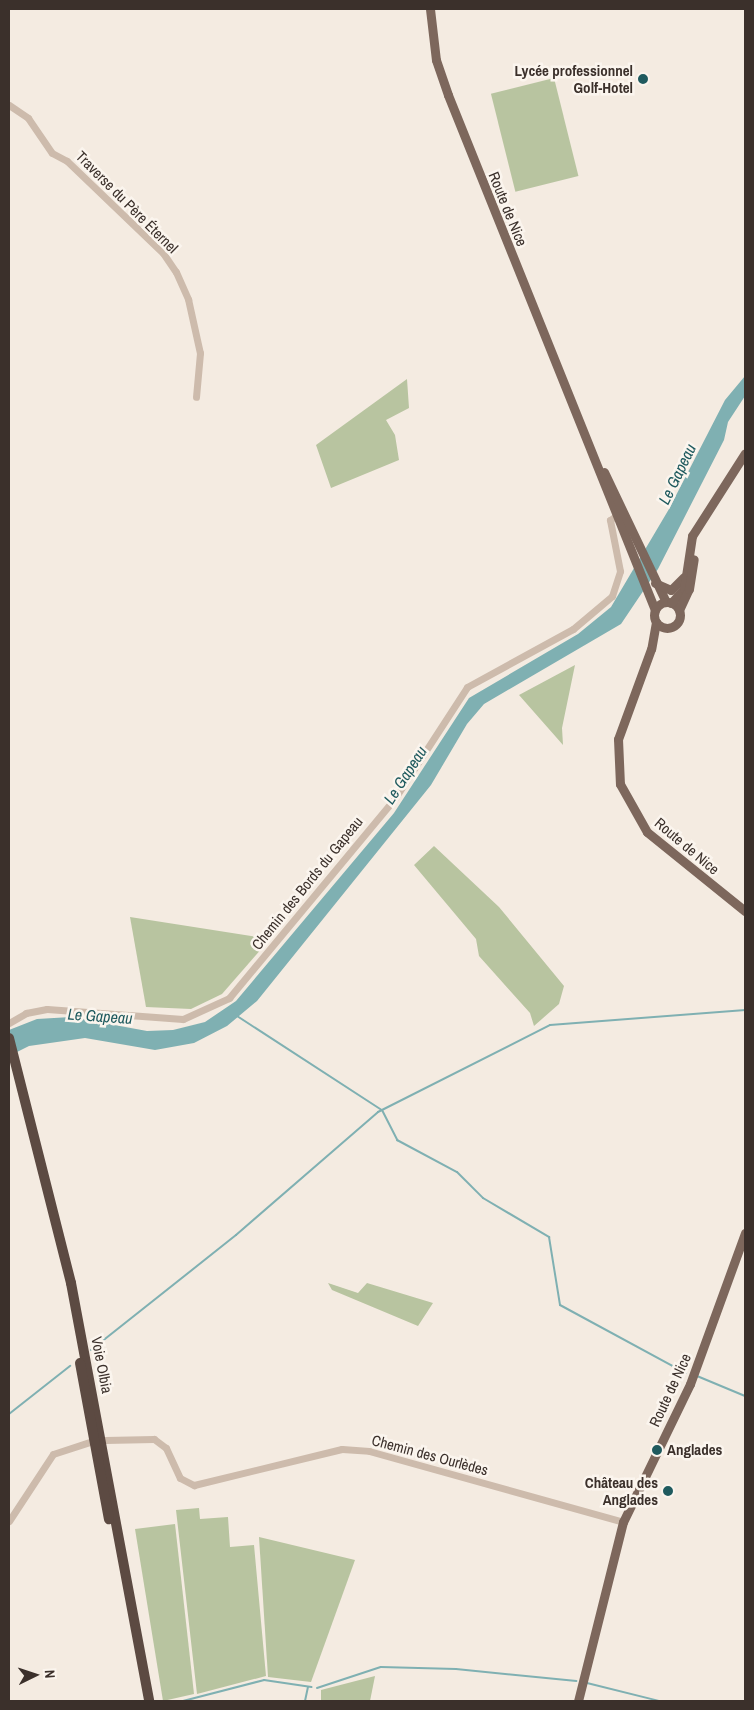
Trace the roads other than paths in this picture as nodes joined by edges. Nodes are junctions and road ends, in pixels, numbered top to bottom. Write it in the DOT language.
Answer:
graph roads {
  1 [pos="430,9"];
  2 [pos="9,105"];
  3 [pos="196,398"];
  4 [pos="576,416"];
  5 [pos="745,453"];
  6 [pos="618,514"];
  7 [pos="702,517"];
  8 [pos="636,548"];
  9 [pos="686,573"];
  10 [pos="652,586"];
  11 [pos="668,602"];
  12 [pos="655,610"];
  13 [pos="679,610"];
  14 [pos="656,622"];
  15 [pos="668,628"];
  16 [pos="651,650"];
  17 [pos="745,911"];
  18 [pos="9,1023"];
  19 [pos="9,1038"];
  20 [pos="9,1056"];
  21 [pos="23,1093"];
  22 [pos="745,1233"];
  23 [pos="105,1440"];
  24 [pos="90,1442"];
  25 [pos="9,1521"];
  26 [pos="623,1522"];
  27 [pos="143,1701"];
  28 [pos="149,1701"];
  29 [pos="578,1701"];
  1 -- 4 [label="main road, Route de Nice"];
  2 -- 3 [label="street, Traverse du Père Éternel"];
  4 -- 6 [label="main road"];
  4 -- 8 [label="main road"];
  5 -- 7 [label="main road"];
  6 -- 8 [label="main road"];
  6 -- 18 [label="street, Chemin des Bords du Gapeau"];
  7 -- 9 [label="main road"];
  7 -- 13 [label="main road"];
  8 -- 10 [label="main road"];
  9 -- 10 [label="main road"];
  9 -- 11 [label="main road"];
  10 -- 11 [label="main road"];
  10 -- 12 [label="main road"];
  11 -- 12 [label="main road"];
  11 -- 13 [label="main road"];
  12 -- 14 [label="main road"];
  13 -- 15 [label="main road"];
  14 -- 15 [label="main road"];
  14 -- 16 [label="main road"];
  15 -- 16 [label="main road"];
  16 -- 17 [label="main road, Route de Nice"];
  19 -- 21 [label="highway, Voie Olbia"];
  20 -- 21 [label="highway, Voie Olbia"];
  21 -- 27 [label="highway, Voie Olbia"];
  21 -- 28 [label="highway, Voie Olbia"];
  22 -- 26 [label="main road, Route de Nice"];
  23 -- 26 [label="street, Chemin des Ourlèdes"];
  24 -- 25 [label="street"];
  26 -- 29 [label="main road, Route de Nice"];
}
